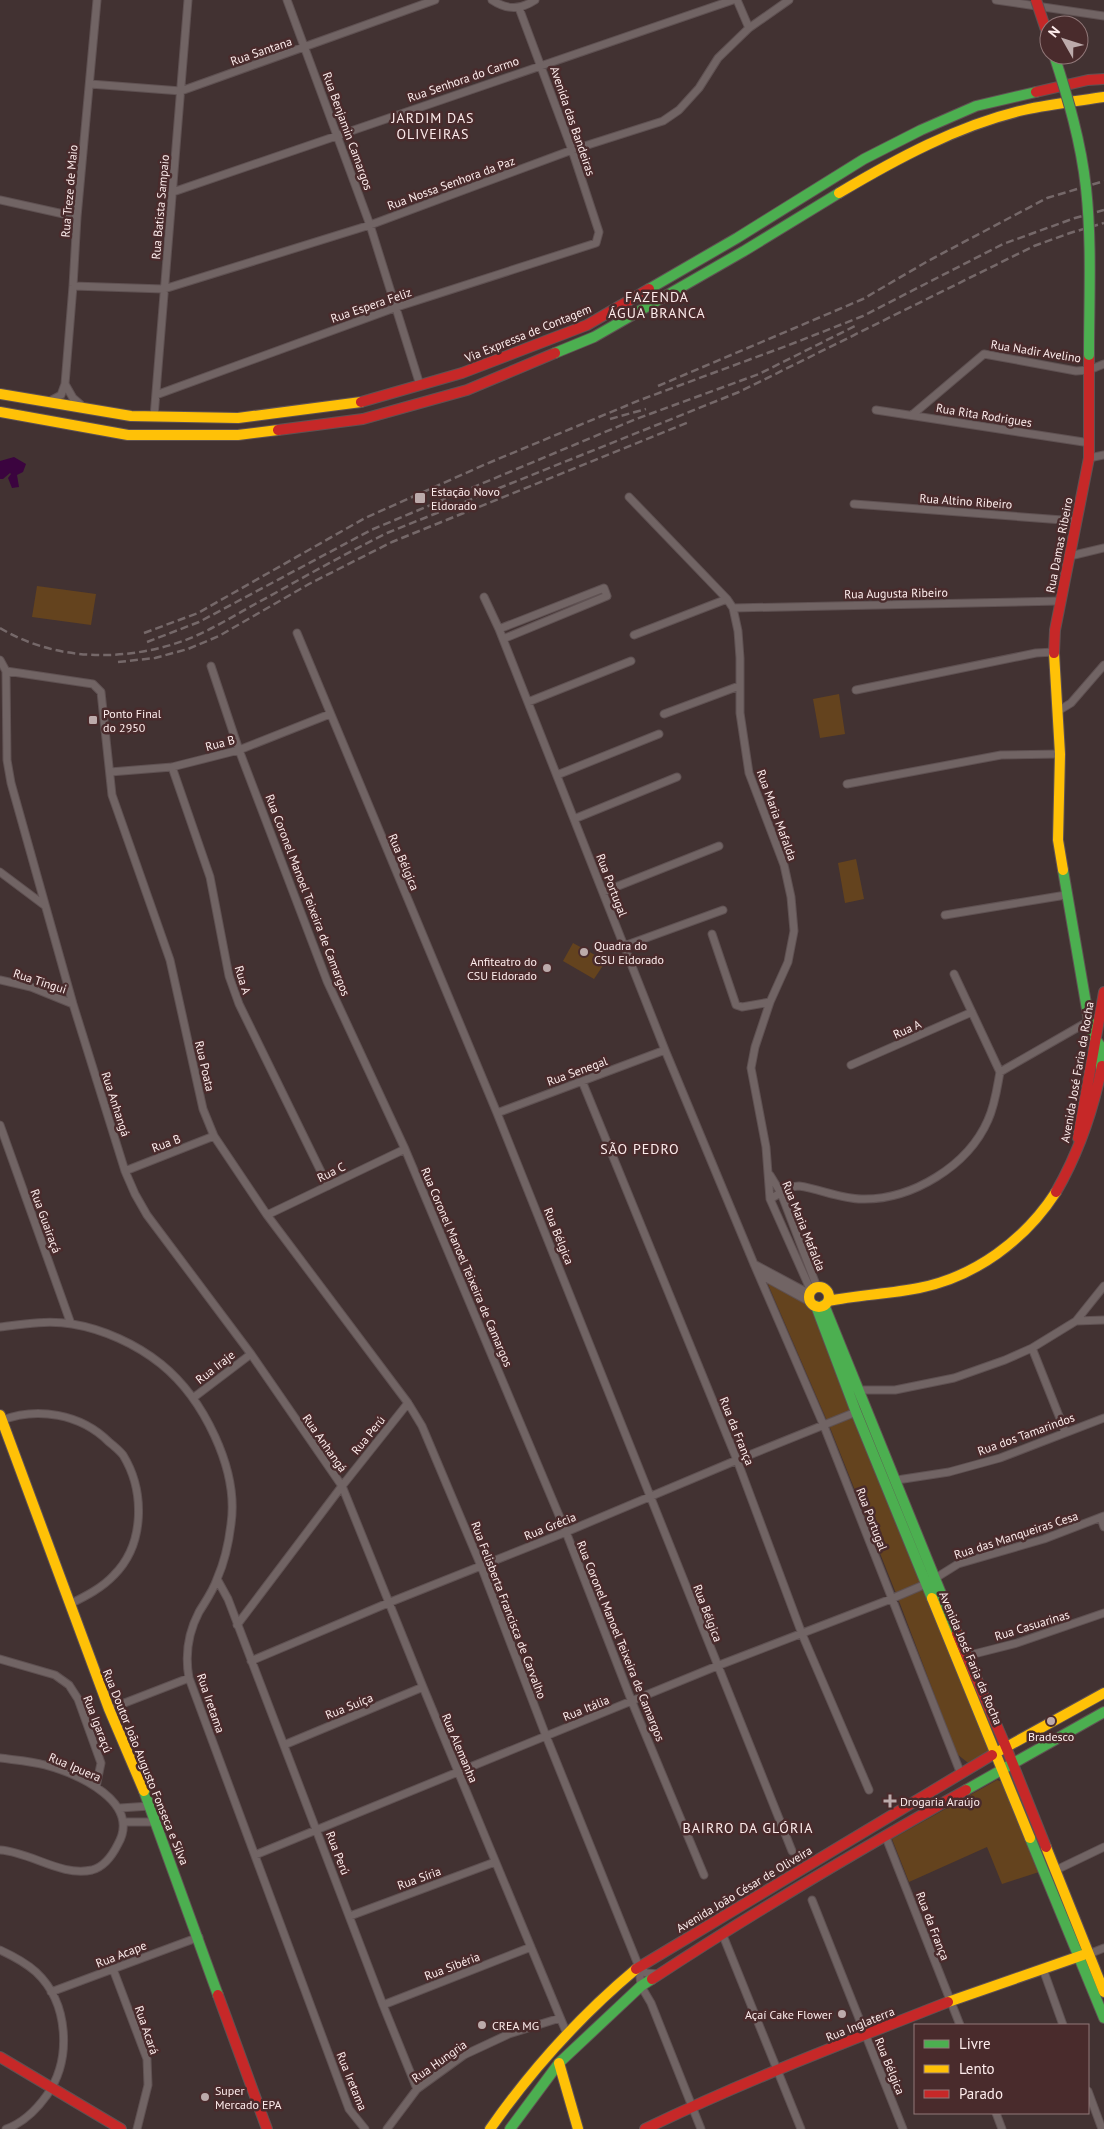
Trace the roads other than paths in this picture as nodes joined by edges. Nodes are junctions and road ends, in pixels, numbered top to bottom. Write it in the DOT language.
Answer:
graph roads {
  1 [pos="97,0"];
  2 [pos="188,0"];
  3 [pos="287,0"];
  4 [pos="435,0"];
  5 [pos="492,0"];
  6 [pos="535,0"];
  7 [pos="735,0"];
  8 [pos="788,0"];
  9 [pos="996,0"];
  10 [pos="1036,0"];
  11 [pos="1048,0"];
  12 [pos="1024,2"];
  13 [pos="519,8"];
  14 [pos="1051,9"];
  15 [pos="1041,15"];
  16 [pos="1104,16"];
  17 [pos="749,28"];
  18 [pos="306,47"];
  19 [pos="542,64"];
  20 [pos="1057,65"];
  21 [pos="1104,78"];
  22 [pos="90,84"];
  23 [pos="182,91"];
  24 [pos="1104,97"];
  25 [pos="336,135"];
  26 [pos="572,150"];
  27 [pos="173,192"];
  28 [pos="0,200"];
  29 [pos="77,217"];
  30 [pos="370,225"];
  31 [pos="596,243"];
  32 [pos="74,286"];
  33 [pos="164,289"];
  34 [pos="398,308"];
  35 [pos="1104,364"];
  36 [pos="1089,370"];
  37 [pos="65,384"];
  38 [pos="420,385"];
  39 [pos="0,394"];
  40 [pos="156,395"];
  41 [pos="48,402"];
  42 [pos="85,408"];
  43 [pos="876,410"];
  44 [pos="0,412"];
  45 [pos="912,416"];
  46 [pos="154,417"];
  47 [pos="1090,443"];
  48 [pos="1104,455"];
  49 [pos="1088,458"];
  50 [pos="629,498"];
  51 [pos="854,504"];
  52 [pos="1076,521"];
  53 [pos="1104,548"];
  54 [pos="1070,556"];
  55 [pos="484,597"];
  56 [pos="727,599"];
  57 [pos="1060,601"];
  58 [pos="733,608"];
  59 [pos="499,629"];
  60 [pos="297,633"];
  61 [pos="634,635"];
  62 [pos="503,639"];
  63 [pos="1054,652"];
  64 [pos="0,660"];
  65 [pos="631,661"];
  66 [pos="1104,665"];
  67 [pos="211,666"];
  68 [pos="6,671"];
  69 [pos="739,686"];
  70 [pos="856,690"];
  71 [pos="528,702"];
  72 [pos="1058,711"];
  73 [pos="330,714"];
  74 [pos="664,714"];
  75 [pos="659,734"];
  76 [pos="239,750"];
  77 [pos="1060,754"];
  78 [pos="0,756"];
  79 [pos="7,760"];
  80 [pos="172,767"];
  81 [pos="110,772"];
  82 [pos="557,775"];
  83 [pos="677,777"];
  84 [pos="847,784"];
  85 [pos="574,819"];
  86 [pos="719,846"];
  87 [pos="0,872"];
  88 [pos="603,892"];
  89 [pos="1066,895"];
  90 [pos="44,905"];
  91 [pos="723,910"];
  92 [pos="945,916"];
  93 [pos="712,934"];
  94 [pos="624,946"];
  95 [pos="954,974"];
  96 [pos="0,980"];
  97 [pos="1104,992"];
  98 [pos="770,1002"];
  99 [pos="72,1004"];
  100 [pos="972,1012"];
  101 [pos="1089,1021"];
  102 [pos="1096,1039"];
  103 [pos="665,1050"];
  104 [pos="1104,1056"];
  105 [pos="852,1066"];
  106 [pos="1101,1071"];
  107 [pos="1000,1072"];
  108 [pos="582,1081"];
  109 [pos="497,1113"];
  110 [pos="0,1125"];
  111 [pos="214,1136"];
  112 [pos="405,1149"];
  113 [pos="1075,1156"];
  114 [pos="125,1171"];
  115 [pos="770,1173"];
  116 [pos="328,1186"];
  117 [pos="781,1193"];
  118 [pos="770,1199"];
  119 [pos="267,1215"];
  120 [pos="754,1264"];
  121 [pos="758,1274"];
  122 [pos="1104,1286"];
  123 [pos="818,1297"];
  124 [pos="1104,1320"];
  125 [pos="1076,1321"];
  126 [pos="72,1324"];
  127 [pos="0,1327"];
  128 [pos="1032,1348"];
  129 [pos="251,1354"];
  130 [pos="860,1390"];
  131 [pos="193,1398"];
  132 [pos="408,1403"];
  133 [pos="856,1412"];
  134 [pos="1104,1418"];
  135 [pos="1,1419"];
  136 [pos="824,1426"];
  137 [pos="1065,1431"];
  138 [pos="737,1460"];
  139 [pos="897,1480"];
  140 [pos="342,1486"];
  141 [pos="651,1497"];
  142 [pos="1102,1517"];
  143 [pos="1104,1528"];
  144 [pos="566,1532"];
  145 [pos="481,1566"];
  146 [pos="935,1577"];
  147 [pos="217,1579"];
  148 [pos="926,1584"];
  149 [pos="211,1590"];
  150 [pos="228,1599"];
  151 [pos="891,1599"];
  152 [pos="388,1603"];
  153 [pos="70,1604"];
  154 [pos="1104,1613"];
  155 [pos="237,1625"];
  156 [pos="802,1634"];
  157 [pos="966,1656"];
  158 [pos="0,1659"];
  159 [pos="251,1661"];
  160 [pos="717,1666"];
  161 [pos="189,1678"];
  162 [pos="423,1687"];
  163 [pos="1104,1692"];
  164 [pos="632,1702"];
  165 [pos="109,1709"];
  166 [pos="1104,1712"];
  167 [pos="546,1736"];
  168 [pos="284,1745"];
  169 [pos="1001,1750"];
  170 [pos="0,1758"];
  171 [pos="1012,1762"];
  172 [pos="1002,1768"];
  173 [pos="458,1772"];
  174 [pos="961,1774"];
  175 [pos="96,1787"];
  176 [pos="869,1790"];
  177 [pos="150,1806"];
  178 [pos="120,1808"];
  179 [pos="124,1822"];
  180 [pos="156,1822"];
  181 [pos="318,1831"];
  182 [pos="885,1835"];
  183 [pos="1104,1847"];
  184 [pos="0,1850"];
  185 [pos="792,1851"];
  186 [pos="255,1855"];
  187 [pos="495,1862"];
  188 [pos="1054,1871"];
  189 [pos="704,1875"];
  190 [pos="812,1900"];
  191 [pos="350,1916"];
  192 [pos="722,1933"];
  193 [pos="199,1937"];
  194 [pos="531,1948"];
  195 [pos="1104,1948"];
  196 [pos="0,1950"];
  197 [pos="1088,1954"];
  198 [pos="1077,1957"];
  199 [pos="639,1967"];
  200 [pos="113,1969"];
  201 [pos="1043,1969"];
  202 [pos="660,1974"];
  203 [pos="641,1986"];
  204 [pos="51,1992"];
  205 [pos="1104,1992"];
  206 [pos="950,2001"];
  207 [pos="383,2005"];
  208 [pos="560,2018"];
  209 [pos="1104,2018"];
  210 [pos="960,2024"];
  211 [pos="1064,2024"];
  212 [pos="567,2034"];
  213 [pos="865,2036"];
  214 [pos="0,2057"];
  215 [pos="559,2064"];
  216 [pos="777,2070"];
  217 [pos="52,2088"];
  218 [pos="417,2089"];
  219 [pos="1089,2094"];
  220 [pos="692,2106"];
  221 [pos="996,2114"];
  222 [pos="6,2129"];
  223 [pos="121,2129"];
  224 [pos="136,2129"];
  225 [pos="267,2129"];
  226 [pos="365,2129"];
  227 [pos="387,2129"];
  228 [pos="490,2129"];
  229 [pos="510,2129"];
  230 [pos="578,2129"];
  231 [pos="645,2129"];
  232 [pos="701,2129"];
  233 [pos="801,2129"];
  234 [pos="903,2129"];
  235 [pos="1002,2129"];
  236 [pos="1102,2129"];
  1 -- 22 [label="street, Rua Treze de Maio"];
  2 -- 23 [label="street, Rua Batista Sampaio"];
  3 -- 18 [label="street, Rua Benjamin Camargos"];
  4 -- 18 [label="street, Rua Santana"];
  5 -- 13 [label="street"];
  6 -- 13 [label="street"];
  7 -- 17 [label="street"];
  7 -- 19 [label="street, Rua Senhora do Carmo"];
  8 -- 17 [label="street, Rua Nossa Senhora da Paz"];
  9 -- 12 [label="street"];
  10 -- 15 [label="main road, bridge"];
  11 -- 14 [label="street"];
  12 -- 14 [label="street"];
  13 -- 19 [label="street, Avenida das Bandeiras"];
  14 -- 16 [label="street"];
  17 -- 26 [label="street, Rua Nossa Senhora da Paz"];
  18 -- 23 [label="street, Rua Santana"];
  18 -- 25 [label="street, Rua Benjamin Camargos"];
  19 -- 25 [label="street, Rua Senhora do Carmo"];
  19 -- 26 [label="street, Avenida das Bandeiras"];
  20 -- 36 [label="main road, Rua Damas Ribeiro, bridge"];
  21 -- 38 [label="main road, Via Expressa de Contagem"];
  22 -- 23 [label="street, Rua Santana"];
  22 -- 29 [label="street, Rua Treze de Maio"];
  23 -- 27 [label="street, Rua Batista Sampaio"];
  24 -- 44 [label="main road"];
  25 -- 27 [label="street, Rua Senhora do Carmo"];
  25 -- 30 [label="street, Rua Benjamin Camargos"];
  26 -- 30 [label="street, Rua Nossa Senhora da Paz"];
  26 -- 31 [label="street, Avenida das Bandeiras"];
  27 -- 33 [label="street, Rua Batista Sampaio"];
  28 -- 29 [label="street"];
  29 -- 32 [label="street, Rua Treze de Maio"];
  30 -- 33 [label="street, Rua Nossa Senhora da Paz"];
  30 -- 34 [label="street, Rua Benjamin Camargos"];
  31 -- 34 [label="street, Rua Espera Feliz"];
  32 -- 33 [label="street, Rua Nossa Senhora da Paz"];
  32 -- 37 [label="street, Rua Treze de Maio"];
  33 -- 40 [label="street, Rua Batista Sampaio"];
  34 -- 38 [label="street, Rua Benjamin Camargos"];
  34 -- 40 [label="street, Rua Espera Feliz"];
  35 -- 36 [label="street"];
  36 -- 45 [label="street, Rua Nadir Avelino"];
  36 -- 47 [label="main road, Rua Damas Ribeiro"];
  37 -- 41 [label="street"];
  37 -- 42 [label="street"];
  38 -- 46 [label="main road, Via Expressa de Contagem"];
  39 -- 41 [label="main road, Via Expressa de Contagem"];
  40 -- 46 [label="street, Rua Batista Sampaio"];
  41 -- 42 [label="main road, Via Expressa de Contagem"];
  42 -- 46 [label="main road, Via Expressa de Contagem"];
  43 -- 45 [label="street, Rua Rita Rodrigues"];
  45 -- 47 [label="street, Rua Rita Rodrigues"];
  47 -- 49 [label="main road, Rua Damas Ribeiro"];
  48 -- 49 [label="street"];
  49 -- 52 [label="main road, Rua Damas Ribeiro"];
  50 -- 56 [label="street, Rua Maria Mafalda"];
  51 -- 52 [label="street, Rua Altino Ribeiro"];
  52 -- 54 [label="main road, Rua Damas Ribeiro"];
  53 -- 54 [label="street"];
  54 -- 57 [label="main road, Rua Damas Ribeiro"];
  55 -- 59 [label="street, Rua Portugal"];
  56 -- 58 [label="street, Rua Maria Mafalda"];
  56 -- 61 [label="street"];
  57 -- 58 [label="street, Rua Augusta Ribeiro"];
  57 -- 63 [label="main road, Rua Damas Ribeiro"];
  58 -- 69 [label="street, Rua Maria Mafalda"];
  59 -- 62 [label="street, Rua Portugal"];
  59 -- 62 [label="street"];
  60 -- 73 [label="street, Rua Bélgica"];
  62 -- 71 [label="street, Rua Portugal"];
  63 -- 70 [label="street"];
  63 -- 72 [label="main road, Rua Damas Ribeiro"];
  64 -- 68 [label="street"];
  65 -- 71 [label="street"];
  66 -- 72 [label="street"];
  67 -- 76 [label="street, Rua Coronel Manoel Teixeira de Camargos"];
  68 -- 79 [label="street, Rua Anhangá"];
  68 -- 81 [label="street, Rua Poata"];
  69 -- 74 [label="street"];
  69 -- 98 [label="street, Rua Maria Mafalda"];
  71 -- 82 [label="street, Rua Portugal"];
  72 -- 77 [label="main road, Rua Damas Ribeiro"];
  73 -- 76 [label="street, Rua B"];
  73 -- 109 [label="street, Rua Bélgica"];
  75 -- 82 [label="street"];
  76 -- 80 [label="street, Rua B"];
  76 -- 112 [label="street, Rua Coronel Manoel Teixeira de Camargos"];
  77 -- 84 [label="street"];
  77 -- 89 [label="main road, Rua Damas Ribeiro"];
  78 -- 79 [label="street"];
  79 -- 90 [label="street, Rua Anhangá"];
  80 -- 81 [label="street, Rua B"];
  80 -- 116 [label="street, Rua A"];
  81 -- 111 [label="street, Rua Poata"];
  82 -- 85 [label="street, Rua Portugal"];
  83 -- 85 [label="street"];
  85 -- 88 [label="street, Rua Portugal"];
  86 -- 88 [label="street"];
  87 -- 90 [label="street"];
  88 -- 94 [label="street, Rua Portugal"];
  89 -- 92 [label="street"];
  89 -- 101 [label="main road, Rua Damas Ribeiro"];
  90 -- 99 [label="street, Rua Anhangá"];
  91 -- 94 [label="street"];
  93 -- 98 [label="street"];
  94 -- 103 [label="street, Rua Portugal"];
  95 -- 100 [label="street"];
  96 -- 99 [label="street, Rua Tingui"];
  97 -- 102 [label="main road, Avenida José Faria da Rocha"];
  98 -- 115 [label="street, Rua Maria Mafalda"];
  99 -- 114 [label="street, Rua Anhangá"];
  100 -- 105 [label="street, Rua A"];
  100 -- 107 [label="street"];
  101 -- 102 [label="main road, Rua Damas Ribeiro"];
  101 -- 107 [label="street"];
  102 -- 106 [label="main road"];
  102 -- 113 [label="main road, Avenida José Faria da Rocha"];
  103 -- 108 [label="street, Rua Senegal"];
  103 -- 120 [label="street, Rua Portugal"];
  104 -- 106 [label="main road, Avenida José Faria da Rocha"];
  106 -- 113 [label="main road, Avenida José Faria da Rocha"];
  107 -- 117 [label="street"];
  108 -- 109 [label="street, Rua Senegal"];
  108 -- 138 [label="street, Rua da França"];
  109 -- 141 [label="street, Rua Bélgica"];
  110 -- 126 [label="street, Rua Guairaçá"];
  111 -- 114 [label="street, Rua B"];
  111 -- 119 [label="street, Rua Poata"];
  112 -- 116 [label="street, Rua C"];
  112 -- 144 [label="street, Rua Coronel Manoel Teixeira de Camargos"];
  113 -- 123 [label="main road, Avenida José Faria da Rocha"];
  114 -- 129 [label="street, Rua Anhangá"];
  115 -- 117 [label="street, Rua Maria Mafalda"];
  115 -- 118 [label="street, Rua Maria Mafalda"];
  116 -- 119 [label="street, Rua C"];
  117 -- 118 [label="street"];
  117 -- 123 [label="street, Rua Maria Mafalda"];
  118 -- 123 [label="street, Rua Maria Mafalda"];
  119 -- 132 [label="street, Rua Poata"];
  120 -- 121 [label="street, Rua Portugal"];
  120 -- 123 [label="street"];
  121 -- 123 [label="street"];
  121 -- 136 [label="street, Rua Portugal"];
  122 -- 125 [label="street"];
  123 -- 130 [label="main road, Avenida José Faria da Rocha"];
  123 -- 133 [label="main road, Avenida José Faria da Rocha"];
  124 -- 125 [label="street"];
  125 -- 128 [label="street"];
  126 -- 127 [label="street, Rua Iretama"];
  126 -- 131 [label="street, Rua Iretama"];
  128 -- 130 [label="street"];
  128 -- 137 [label="street"];
  129 -- 131 [label="street, Rua Iraje"];
  129 -- 140 [label="street, Rua Anhangá"];
  130 -- 139 [label="main road, Avenida José Faria da Rocha"];
  131 -- 147 [label="street, Rua Iretama"];
  132 -- 140 [label="street, Rua Perú"];
  132 -- 145 [label="street, Rua Felisberta Francisca de Carvalho"];
  133 -- 136 [label="street, Rua Grécia"];
  133 -- 148 [label="main road, Avenida José Faria da Rocha"];
  134 -- 137 [label="street, Rua dos Tamarindos"];
  135 -- 153 [label="main road, Rua Doutor João Augusto Fonseca e Silva"];
  135 -- 153 [label="street"];
  136 -- 138 [label="street, Rua Grécia"];
  136 -- 151 [label="street, Rua Portugal"];
  137 -- 139 [label="street, Rua dos Tamarindos"];
  138 -- 141 [label="street, Rua Grécia"];
  138 -- 156 [label="street, Rua da França"];
  139 -- 146 [label="main road, Avenida José Faria da Rocha"];
  140 -- 152 [label="street, Rua Alemanha"];
  140 -- 155 [label="street, Rua Perú"];
  141 -- 144 [label="street, Rua Grécia"];
  141 -- 160 [label="street, Rua Bélgica"];
  142 -- 143 [label="street"];
  142 -- 146 [label="street, Rua das Manqueiras Cesa"];
  144 -- 145 [label="street, Rua Grécia"];
  144 -- 164 [label="street, Rua Coronel Manoel Teixeira de Camargos"];
  145 -- 152 [label="street, Rua Grécia"];
  145 -- 167 [label="street, Rua Felisberta Francisca de Carvalho"];
  146 -- 148 [label="street, Rua das Manqueiras Cesa"];
  146 -- 157 [label="main road, Avenida José Faria da Rocha"];
  147 -- 149 [label="street, Rua Iretama"];
  147 -- 150 [label="street, Rua Perú"];
  148 -- 151 [label="street, Rua Itália"];
  148 -- 169 [label="main road, Avenida José Faria da Rocha"];
  149 -- 150 [label="street"];
  149 -- 161 [label="street, Rua Iretama"];
  150 -- 155 [label="street, Rua Perú"];
  151 -- 156 [label="street, Rua Itália"];
  151 -- 174 [label="street, Rua Portugal"];
  152 -- 159 [label="street, Rua Grécia"];
  152 -- 162 [label="street, Rua Alemanha"];
  153 -- 165 [label="main road, Rua Doutor João Augusto Fonseca e Silva"];
  154 -- 157 [label="street, Rua Casuarinas"];
  155 -- 159 [label="street, Rua Perú"];
  156 -- 160 [label="street, Rua Itália"];
  156 -- 176 [label="street, Rua da França"];
  157 -- 169 [label="main road, Avenida José Faria da Rocha"];
  158 -- 175 [label="street, Rua Igaraçú"];
  159 -- 168 [label="street, Rua Perú"];
  160 -- 164 [label="street, Rua Itália"];
  160 -- 185 [label="street, Rua Bélgica"];
  161 -- 165 [label="street"];
  161 -- 186 [label="street, Rua Iretama"];
  162 -- 168 [label="street, Rua Suíça"];
  162 -- 173 [label="street, Rua Alemanha"];
  163 -- 169 [label="main road, Avenida João César de Oliveira"];
  164 -- 167 [label="street, Rua Itália"];
  164 -- 189 [label="street, Rua Coronel Manoel Teixeira de Camargos"];
  165 -- 177 [label="main road, Rua Doutor João Augusto Fonseca e Silva"];
  166 -- 171 [label="main road"];
  167 -- 173 [label="street, Rua Itália"];
  167 -- 199 [label="street, Rua Felisberta Francisca de Carvalho"];
  168 -- 181 [label="street, Rua Perú"];
  169 -- 171 [label="main road, Avenida José Faria da Rocha"];
  169 -- 172 [label="main road, Avenida José Faria da Rocha"];
  169 -- 174 [label="main road, Avenida João César de Oliveira"];
  170 -- 175 [label="street, Rua Ipuera"];
  171 -- 172 [label="main road"];
  171 -- 188 [label="main road, Avenida José Faria da Rocha"];
  172 -- 182 [label="main road"];
  172 -- 198 [label="main road, Avenida José Faria da Rocha"];
  173 -- 181 [label="street, Rua Itália"];
  173 -- 187 [label="street, Rua Alemanha"];
  174 -- 199 [label="main road, Avenida João César de Oliveira"];
  175 -- 178 [label="street, Rua Ipuera"];
  177 -- 178 [label="street"];
  177 -- 180 [label="main road, Rua Doutor João Augusto Fonseca e Silva"];
  178 -- 179 [label="street"];
  179 -- 180 [label="street"];
  179 -- 184 [label="street"];
  180 -- 193 [label="main road, Rua Doutor João Augusto Fonseca e Silva"];
  181 -- 186 [label="street, Rua Itália"];
  181 -- 191 [label="street, Rua Perú"];
  182 -- 192 [label="main road"];
  182 -- 206 [label="street, Rua da França"];
  183 -- 188 [label="street"];
  186 -- 226 [label="street, Rua Iretama"];
  187 -- 191 [label="street, Rua Síria"];
  187 -- 194 [label="street, Rua Alemanha"];
  188 -- 197 [label="main road, Avenida José Faria da Rocha"];
  190 -- 213 [label="street, Rua Bélgica"];
  191 -- 207 [label="street, Rua Perú"];
  192 -- 202 [label="main road"];
  192 -- 216 [label="street"];
  193 -- 200 [label="street, Rua Acape"];
  193 -- 225 [label="main road, Rua Doutor João Augusto Fonseca e Silva"];
  194 -- 207 [label="street, Rua Sibéria"];
  194 -- 208 [label="street, Rua Alemanha"];
  195 -- 197 [label="street"];
  196 -- 204 [label="street"];
  197 -- 198 [label="main road, Rua Inglaterra"];
  197 -- 205 [label="main road, Avenida José Faria da Rocha"];
  198 -- 201 [label="main road, Rua Inglaterra"];
  198 -- 209 [label="main road, Avenida José Faria da Rocha"];
  199 -- 202 [label="street"];
  199 -- 203 [label="street, Rua Felisberta Francisca de Carvalho"];
  199 -- 212 [label="main road, Avenida João César de Oliveira"];
  200 -- 204 [label="street, Rua Acape"];
  200 -- 224 [label="street, Rua Acará"];
  201 -- 206 [label="main road, Rua Inglaterra"];
  201 -- 211 [label="street"];
  202 -- 203 [label="main road"];
  203 -- 215 [label="main road"];
  203 -- 220 [label="street"];
  204 -- 217 [label="street"];
  206 -- 210 [label="street, Rua da França"];
  206 -- 213 [label="main road, Rua Inglaterra"];
  207 -- 218 [label="street, Rua Perú"];
  208 -- 212 [label="street"];
  208 -- 218 [label="street, Rua Hungria"];
  212 -- 228 [label="main road, Avenida João César de Oliveira"];
  213 -- 216 [label="main road, Rua Inglaterra"];
  213 -- 234 [label="street, Rua Bélgica"];
  214 -- 217 [label="main road"];
  215 -- 229 [label="main road"];
  215 -- 230 [label="main road"];
  216 -- 220 [label="main road, Rua Inglaterra"];
  216 -- 233 [label="street"];
  217 -- 222 [label="street"];
  217 -- 223 [label="main road"];
  218 -- 227 [label="street, Rua Hungria"];
  219 -- 236 [label="street"];
  220 -- 231 [label="main road, Rua Inglaterra"];
  220 -- 232 [label="street"];
  221 -- 235 [label="street"];
}
